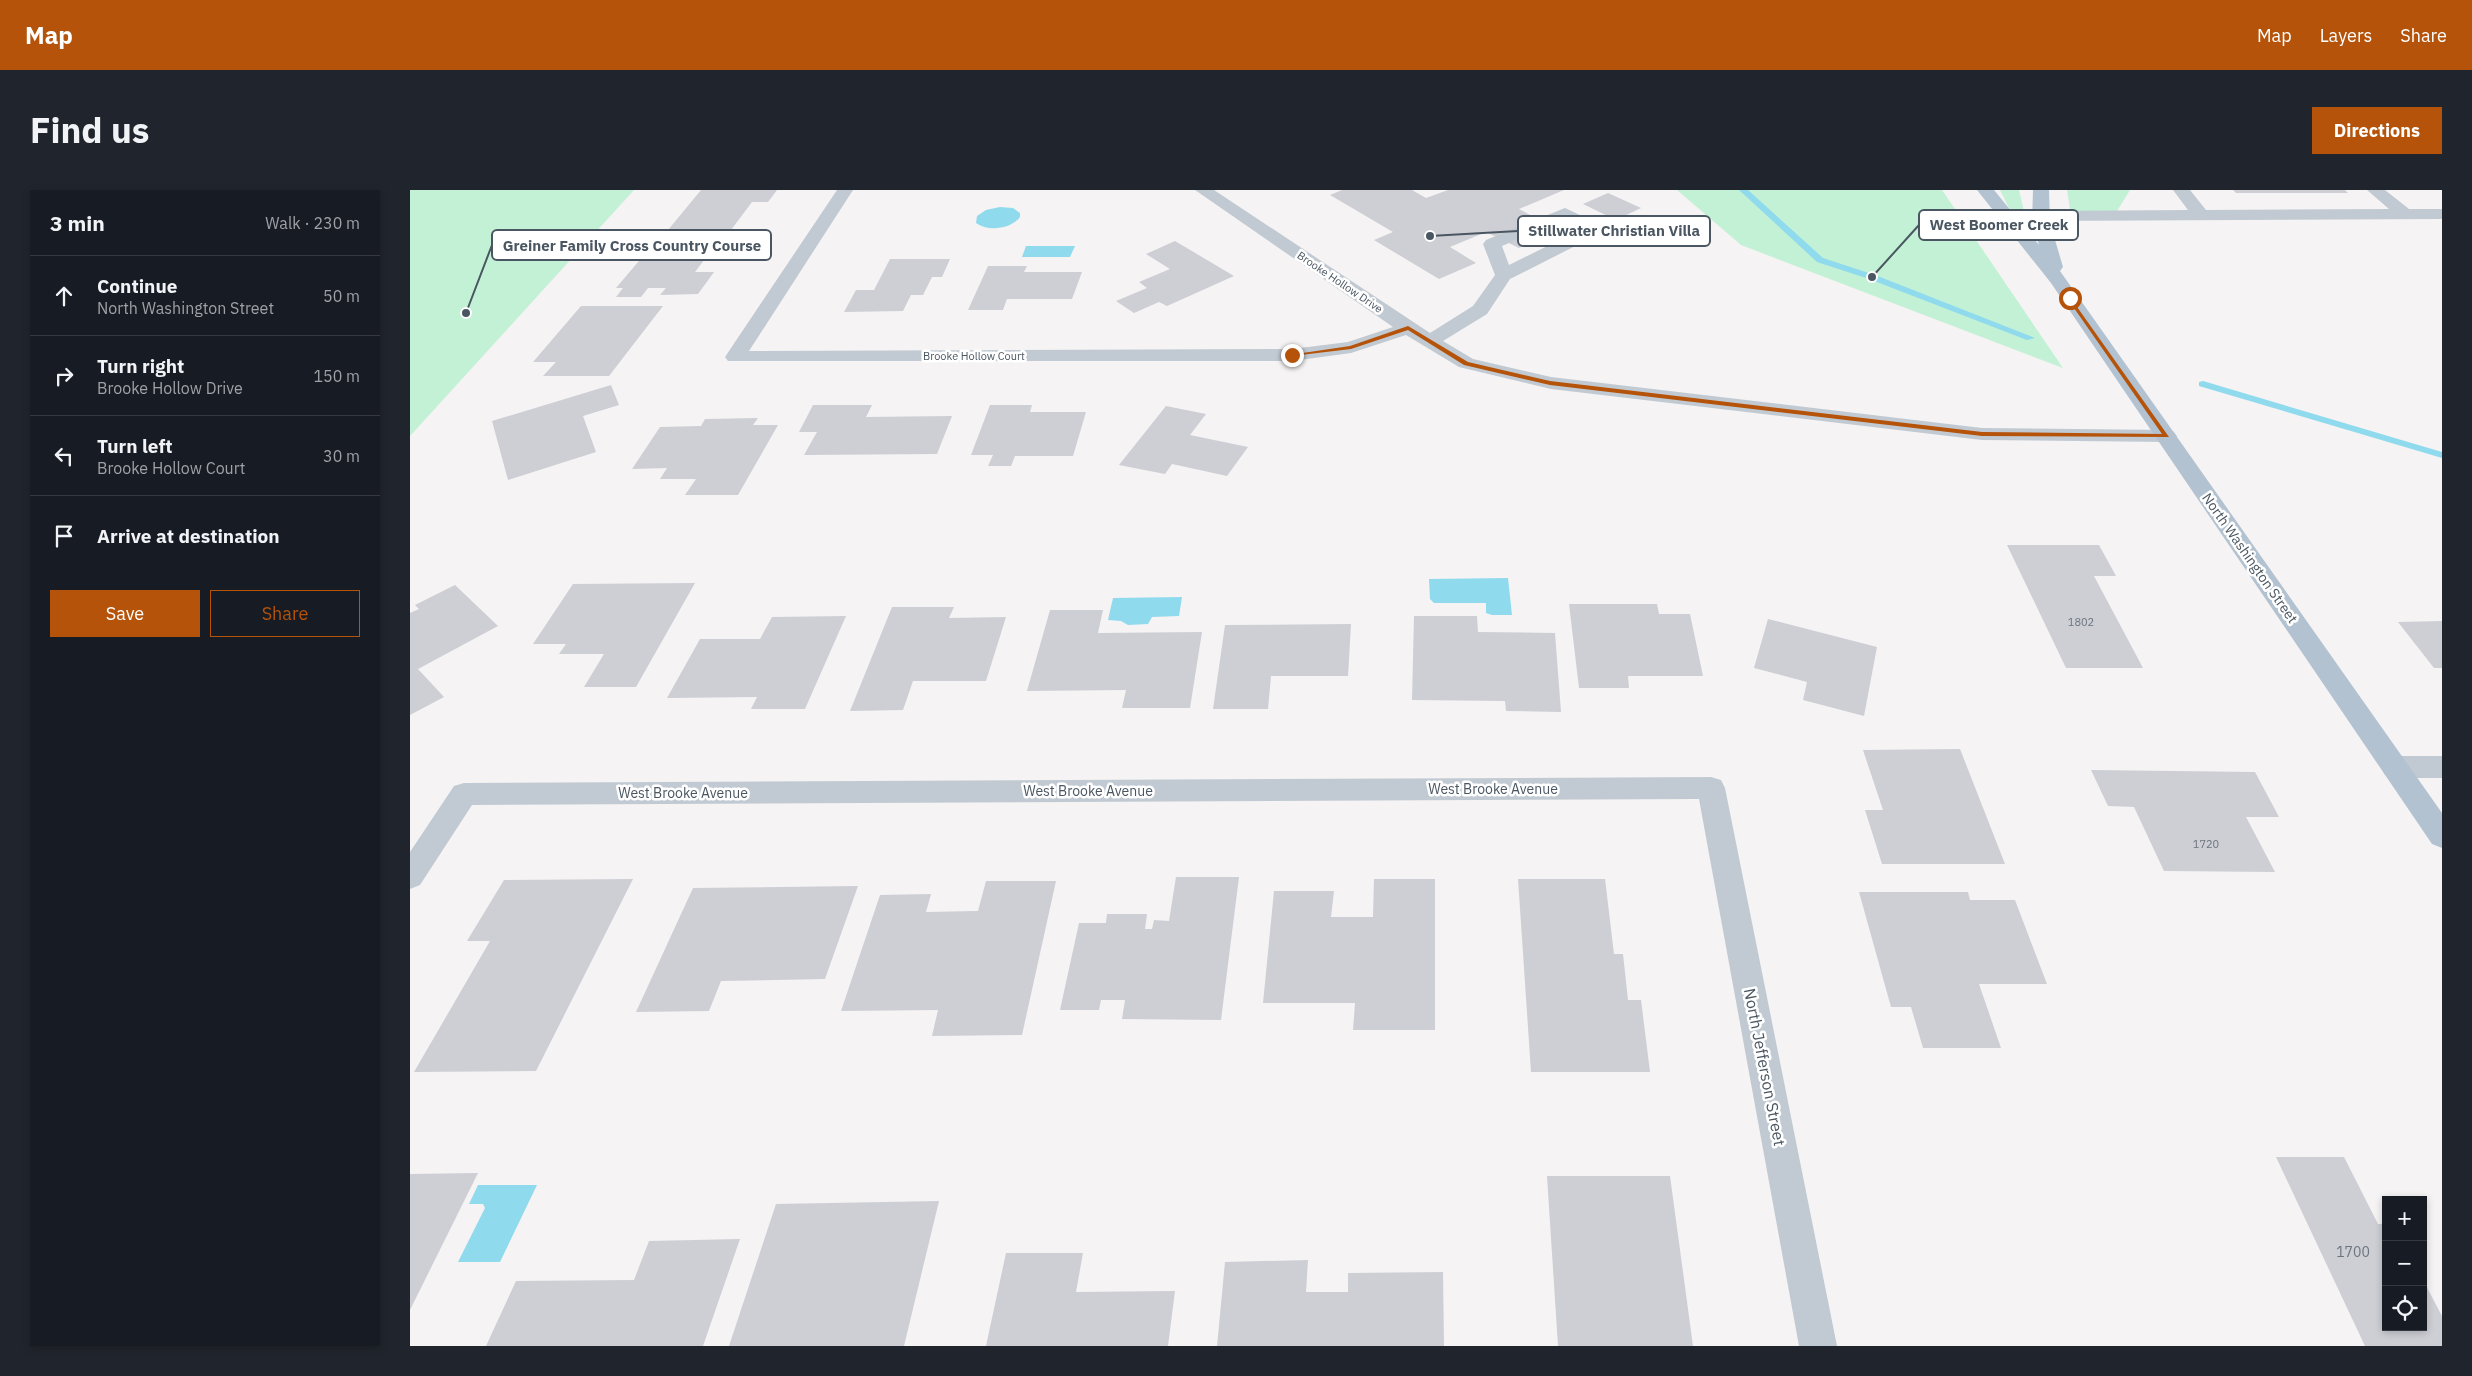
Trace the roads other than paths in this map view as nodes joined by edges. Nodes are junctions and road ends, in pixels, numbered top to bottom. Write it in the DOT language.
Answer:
graph roads {
  1 [pos="845,190"];
  2 [pos="1203,190"];
  3 [pos="1985,190"];
  4 [pos="2041,190"];
  5 [pos="2181,190"];
  6 [pos="2375,190"];
  7 [pos="2405,214"];
  8 [pos="2442,214"];
  9 [pos="2201,215"];
  10 [pos="2041,216"];
  11 [pos="1504,275"];
  12 [pos="2058,280"];
  13 [pos="1408,328"];
  14 [pos="1430,341"];
  15 [pos="2166,436"];
  16 [pos="2395,767"];
  17 [pos="2442,767"];
  18 [pos="1712,788"];
  19 [pos="2442,836"];
  20 [pos="410,876"];
  21 [pos="1818,1346"];
  1 -- 13 [label="street, Brooke Hollow Court"];
  2 -- 13 [label="street, Brooke Hollow Drive"];
  3 -- 12 [label="main road, North Washington Street"];
  4 -- 10 [label="main road, North Washington Street"];
  5 -- 9 [label="street"];
  6 -- 7 [label="street"];
  7 -- 8 [label="street"];
  7 -- 9 [label="street"];
  9 -- 10 [label="street"];
  10 -- 12 [label="main road, North Washington Street"];
  11 -- 11 [label="street"];
  11 -- 14 [label="street"];
  12 -- 15 [label="main road, North Washington Street"];
  13 -- 14 [label="street, Brooke Hollow Drive"];
  14 -- 15 [label="street, Brooke Hollow Drive"];
  15 -- 16 [label="main road, North Washington Street"];
  16 -- 17 [label="street"];
  16 -- 19 [label="main road, North Washington Street"];
  18 -- 20 [label="street, West Brooke Avenue"];
  18 -- 21 [label="street, North Jefferson Street"];
}
